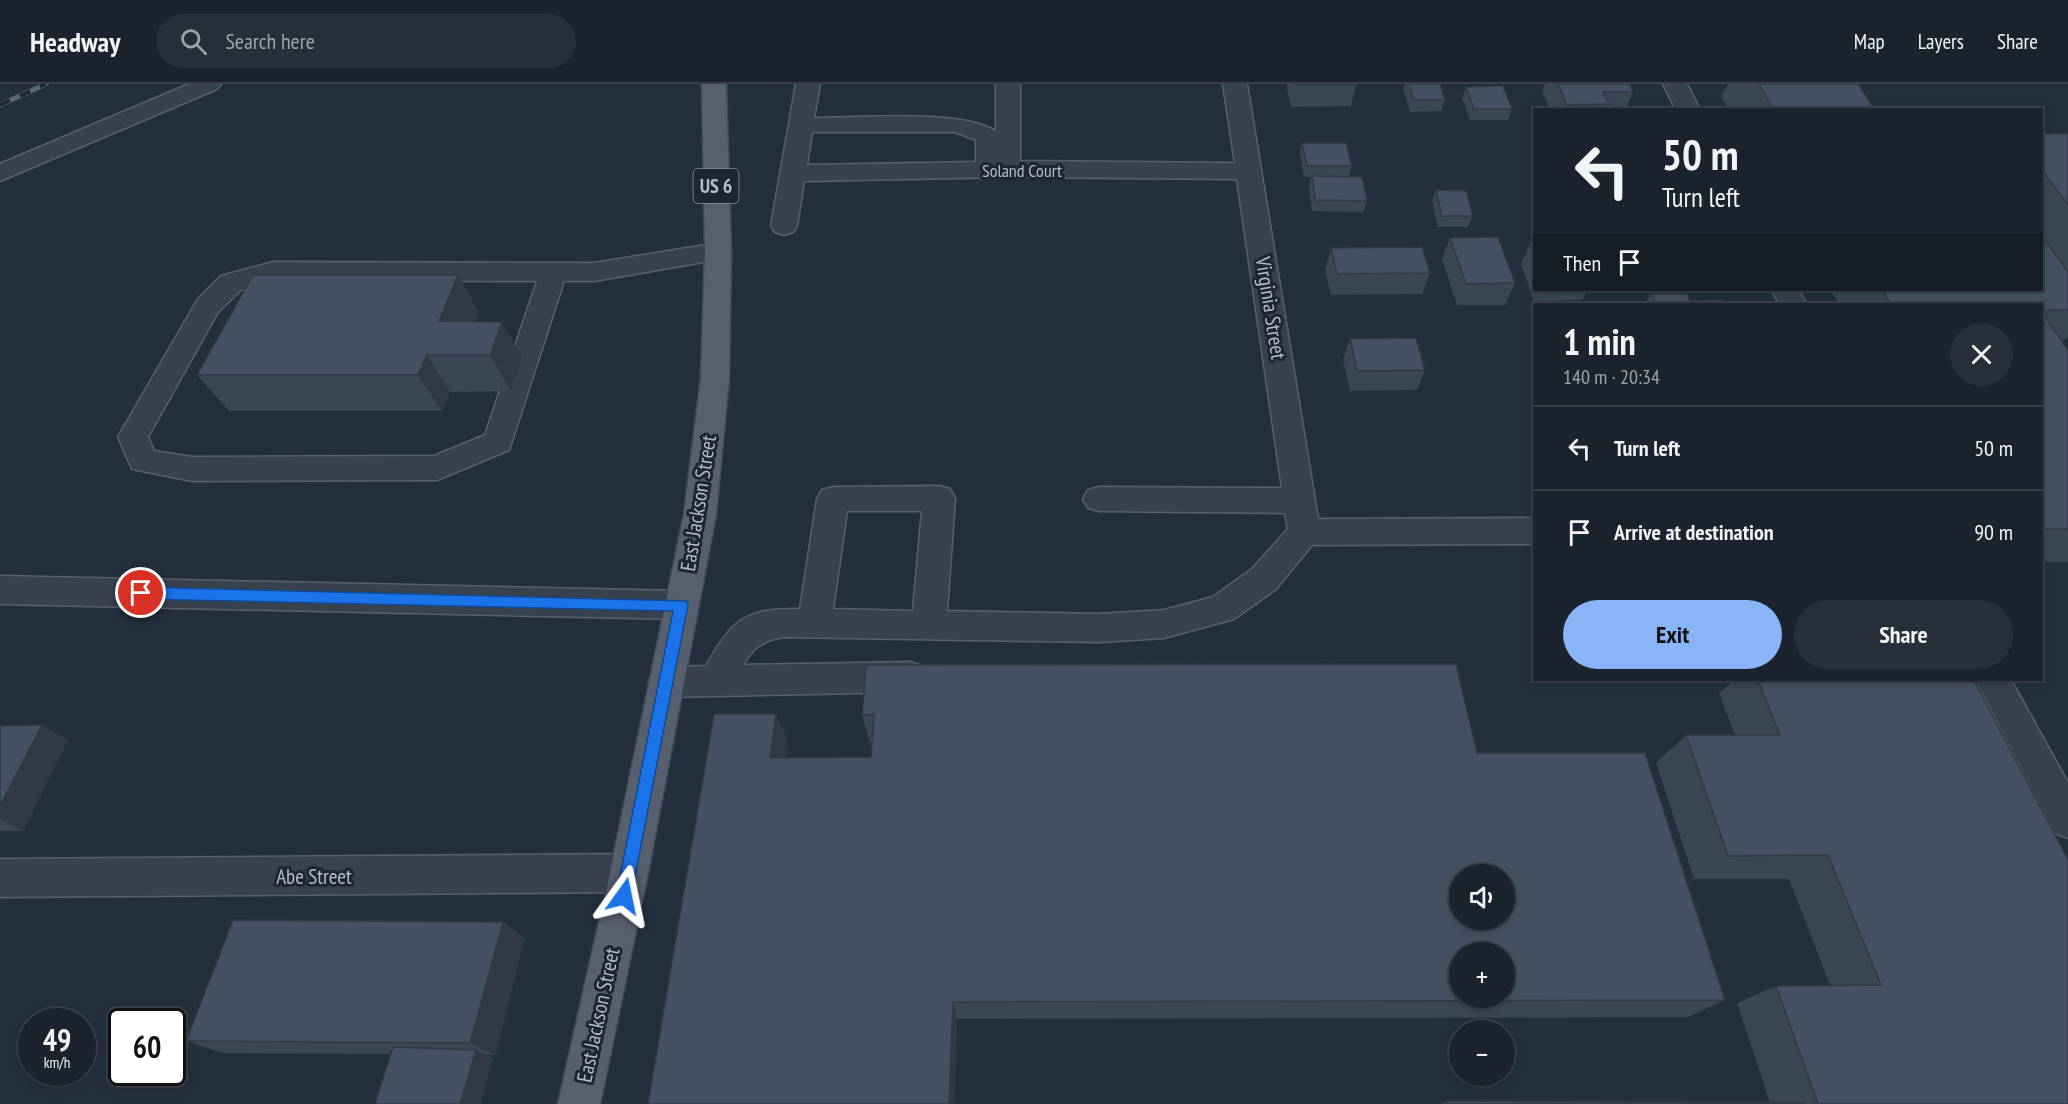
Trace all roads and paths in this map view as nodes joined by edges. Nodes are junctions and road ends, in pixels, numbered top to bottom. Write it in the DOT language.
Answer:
graph roads {
  1 [pos="209,84"];
  2 [pos="714,84"];
  3 [pos="808,84"];
  4 [pos="1008,84"];
  5 [pos="1235,84"];
  6 [pos="1675,84"];
  7 [pos="1687,108"];
  8 [pos="801,125"];
  9 [pos="998,170"];
  10 [pos="1250,171"];
  11 [pos="0,173"];
  12 [pos="794,173"];
  13 [pos="784,226"];
  14 [pos="718,252"];
  15 [pos="554,272"];
  16 [pos="1099,499"];
  17 [pos="1302,517"];
  18 [pos="1533,531"];
  19 [pos="0,590"];
  20 [pos="681,605"];
  21 [pos="814,624"];
  22 [pos="929,625"];
  23 [pos="944,676"];
  24 [pos="716,681"];
  25 [pos="1994,681"];
  26 [pos="666,682"];
  27 [pos="2068,820"];
  28 [pos="629,873"];
  29 [pos="0,878"];
  30 [pos="579,1104"];
  1 -- 11 [label="street"];
  2 -- 14 [label="main road, US 6"];
  3 -- 8 [label="street"];
  4 -- 9 [label="street"];
  5 -- 10 [label="street, Virginia Street"];
  6 -- 7 [label="street"];
  8 -- 9 [label="street"];
  8 -- 12 [label="street"];
  9 -- 10 [label="street, Soland Court"];
  9 -- 12 [label="street, Soland Court"];
  10 -- 17 [label="street, Virginia Street"];
  12 -- 13 [label="street"];
  14 -- 15 [label="street"];
  14 -- 20 [label="main road, East Jackson Street / US 6"];
  15 -- 15 [label="street"];
  16 -- 17 [label="street"];
  17 -- 18 [label="street"];
  17 -- 22 [label="street"];
  19 -- 20 [label="street"];
  20 -- 26 [label="main road, East Jackson Street / US 6"];
  21 -- 22 [label="street"];
  21 -- 22 [label="street"];
  21 -- 24 [label="street"];
  23 -- 24 [label="street"];
  24 -- 26 [label="street"];
  25 -- 27 [label="street"];
  26 -- 28 [label="main road, East Jackson Street / US 6"];
  28 -- 29 [label="street, Abe Street"];
  28 -- 30 [label="main road, East Jackson Street / US 6"];
}
